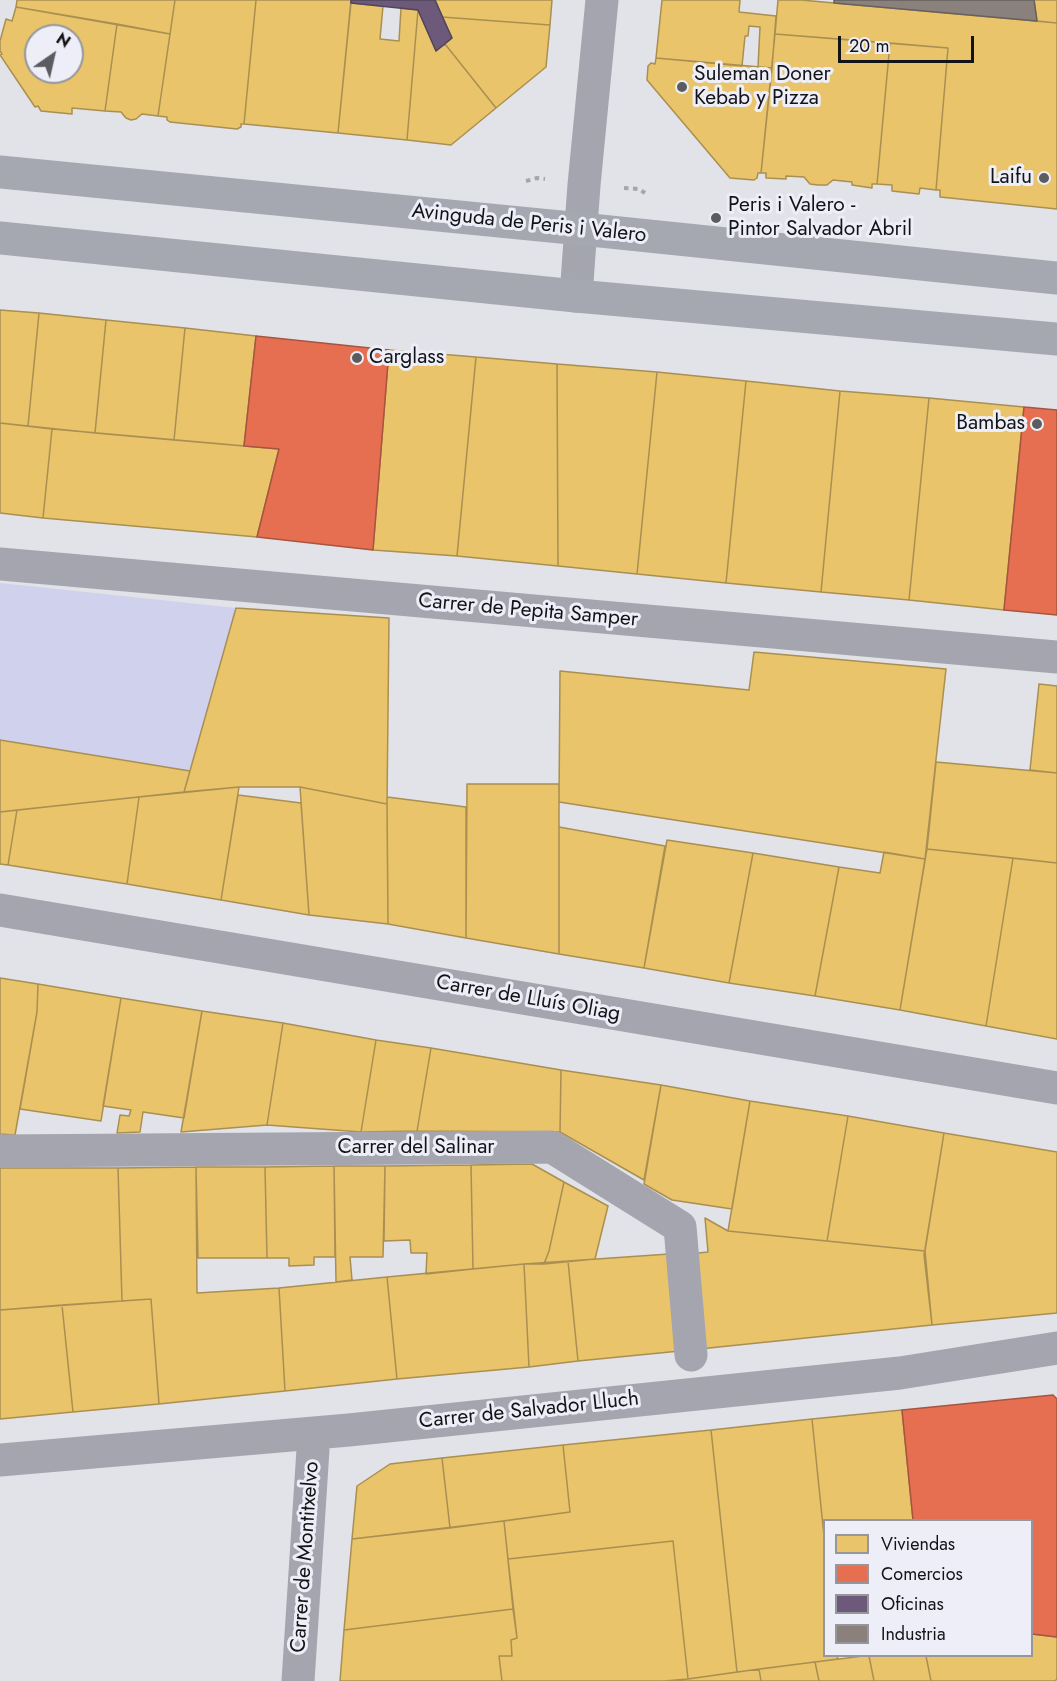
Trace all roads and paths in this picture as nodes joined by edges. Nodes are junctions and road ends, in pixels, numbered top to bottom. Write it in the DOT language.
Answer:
graph roads {
  1 [pos="602,0"];
  2 [pos="0,172"];
  3 [pos="581,229"];
  4 [pos="0,238"];
  5 [pos="1057,278"];
  6 [pos="576,296"];
  7 [pos="1057,339"];
  8 [pos="0,564"];
  9 [pos="1057,657"];
  10 [pos="0,910"];
  11 [pos="1057,1088"];
  12 [pos="0,1151"];
  13 [pos="1057,1348"];
  14 [pos="691,1355"];
  15 [pos="314,1434"];
  16 [pos="0,1460"];
  17 [pos="298,1681"];
  1 -- 3 [label="street"];
  2 -- 3 [label="main road, Avinguda de Peris i Valero"];
  3 -- 5 [label="main road, Avinguda de Peris i Valero"];
  3 -- 6 [label="street"];
  4 -- 6 [label="main road"];
  6 -- 7 [label="main road"];
  8 -- 9 [label="street, Carrer de Pepita Samper"];
  10 -- 11 [label="street, Carrer de Lluís Oliag"];
  12 -- 14 [label="street, Carrer del Salinar"];
  13 -- 15 [label="street, Carrer de Salvador Lluch"];
  15 -- 16 [label="street, Carrer de Salvador Lluch"];
  15 -- 17 [label="street, Carrer de Montitxelvo"];
}
